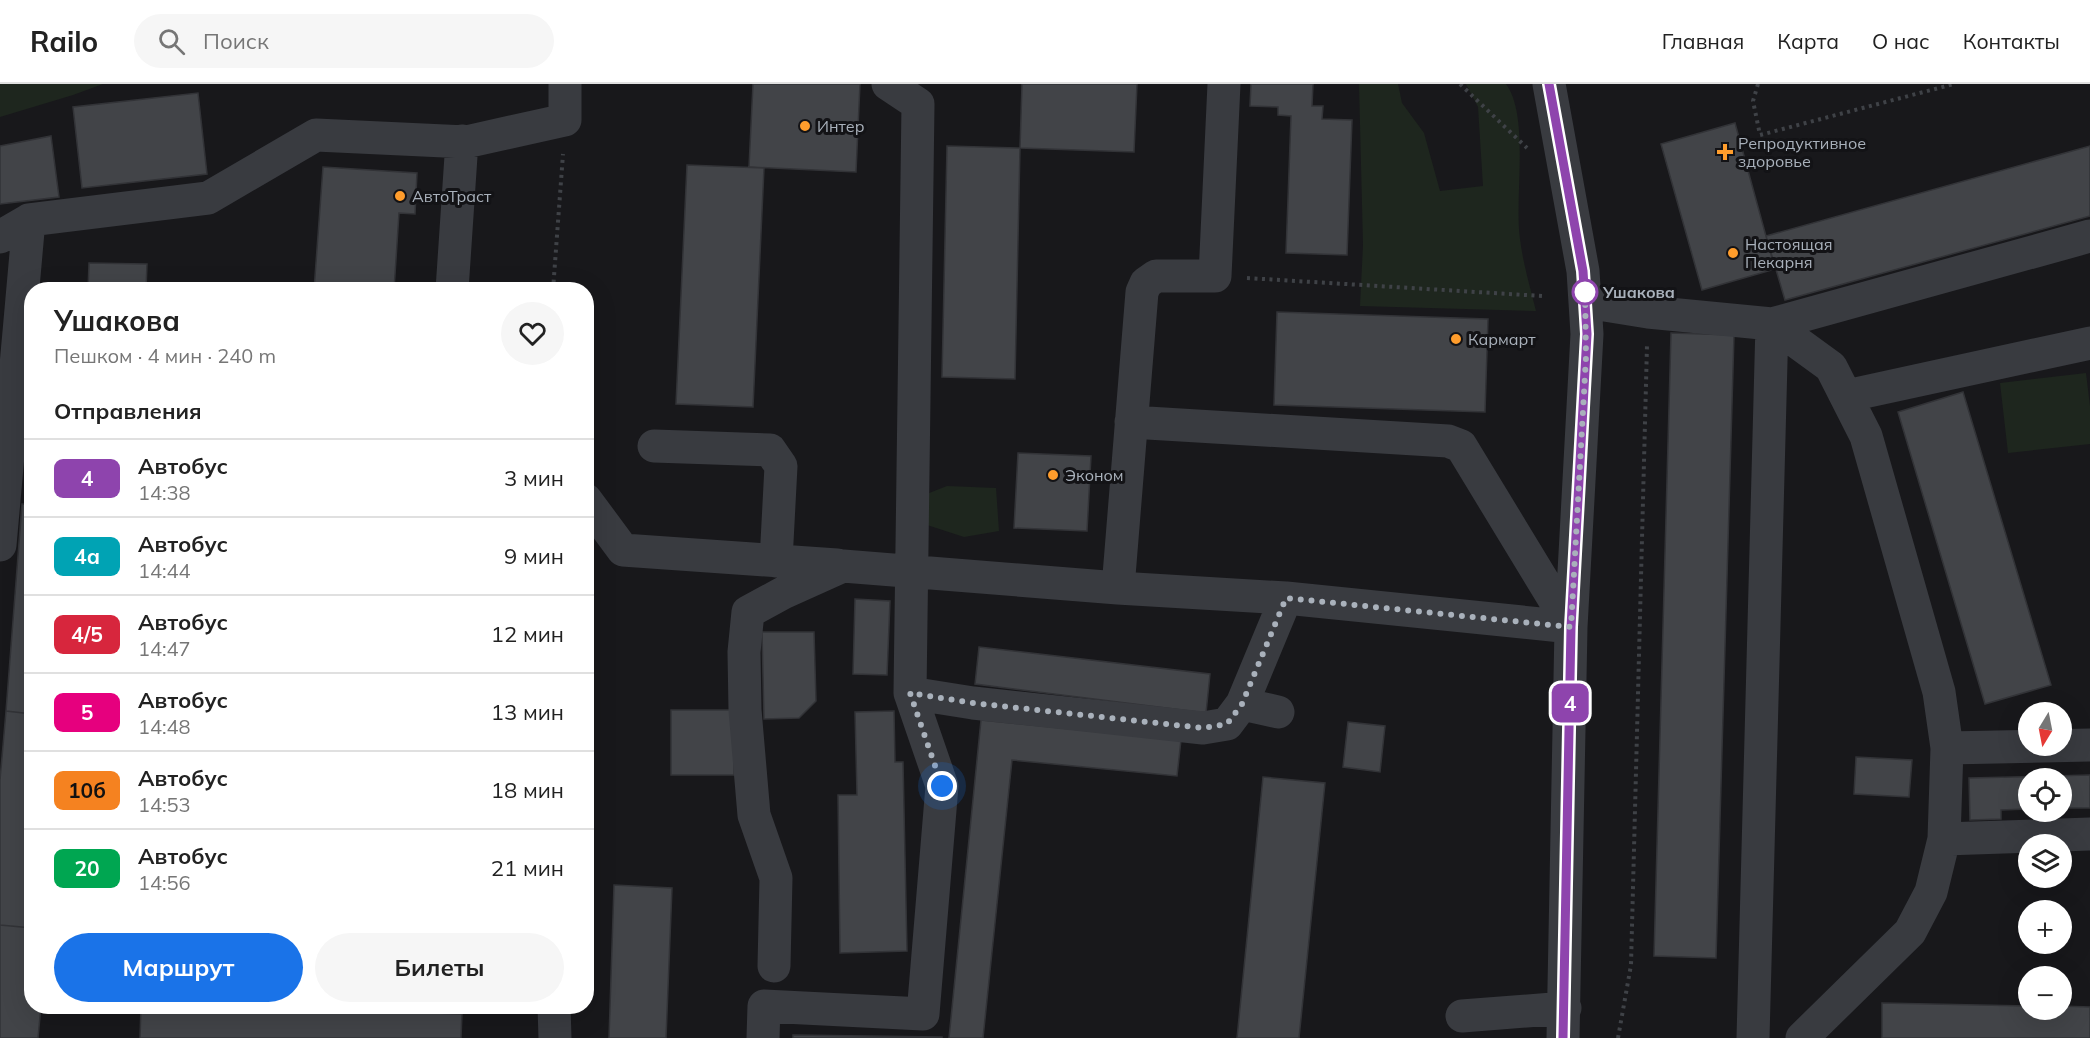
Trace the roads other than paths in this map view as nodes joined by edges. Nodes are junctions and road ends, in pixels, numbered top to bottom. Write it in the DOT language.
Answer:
graph roads {
  1 [pos="565,84"];
  2 [pos="888,84"];
  3 [pos="1224,84"];
  4 [pos="1549,84"];
  5 [pos="462,141"];
  6 [pos="28,220"];
  7 [pos="2090,236"];
  8 [pos="0,237"];
  9 [pos="453,282"];
  10 [pos="1586,302"];
  11 [pos="1772,324"];
  12 [pos="2090,343"];
  13 [pos="1845,396"];
  14 [pos="1131,422"];
  15 [pos="654,446"];
  16 [pos="594,511"];
  17 [pos="0,544"];
  18 [pos="776,561"];
  19 [pos="843,566"];
  20 [pos="911,571"];
  21 [pos="1118,588"];
  22 [pos="1286,598"];
  23 [pos="1571,627"];
  24 [pos="910,693"];
  25 [pos="1278,712"];
  26 [pos="1230,722"];
  27 [pos="2090,745"];
  28 [pos="1947,748"];
  29 [pos="2090,834"];
  30 [pos="1944,839"];
  31 [pos="774,966"];
  32 [pos="554,1014"];
  33 [pos="1462,1016"];
  34 [pos="1564,1023"];
  35 [pos="555,1038"];
  36 [pos="763,1038"];
  37 [pos="1753,1038"];
  38 [pos="1802,1038"];
  1 -- 5 [label="street"];
  2 -- 20 [label="street"];
  3 -- 14 [label="street"];
  4 -- 10 [label="street"];
  5 -- 6 [label="street"];
  5 -- 9 [label="street"];
  6 -- 8 [label="street"];
  6 -- 17 [label="street"];
  7 -- 11 [label="street"];
  10 -- 11 [label="street"];
  10 -- 23 [label="street"];
  11 -- 13 [label="street"];
  11 -- 37 [label="street"];
  12 -- 13 [label="street"];
  13 -- 28 [label="street"];
  14 -- 21 [label="street"];
  14 -- 23 [label="street"];
  15 -- 18 [label="street"];
  16 -- 18 [label="street"];
  18 -- 19 [label="street"];
  19 -- 20 [label="street"];
  19 -- 31 [label="street"];
  20 -- 21 [label="street"];
  20 -- 24 [label="street"];
  21 -- 22 [label="street"];
  22 -- 23 [label="street"];
  22 -- 26 [label="street"];
  23 -- 34 [label="street"];
  24 -- 26 [label="street"];
  24 -- 36 [label="street"];
  25 -- 26 [label="street"];
  27 -- 28 [label="street"];
  28 -- 30 [label="street"];
  29 -- 30 [label="street"];
  30 -- 38 [label="street"];
  32 -- 35 [label="street"];
  33 -- 34 [label="street"];
}
